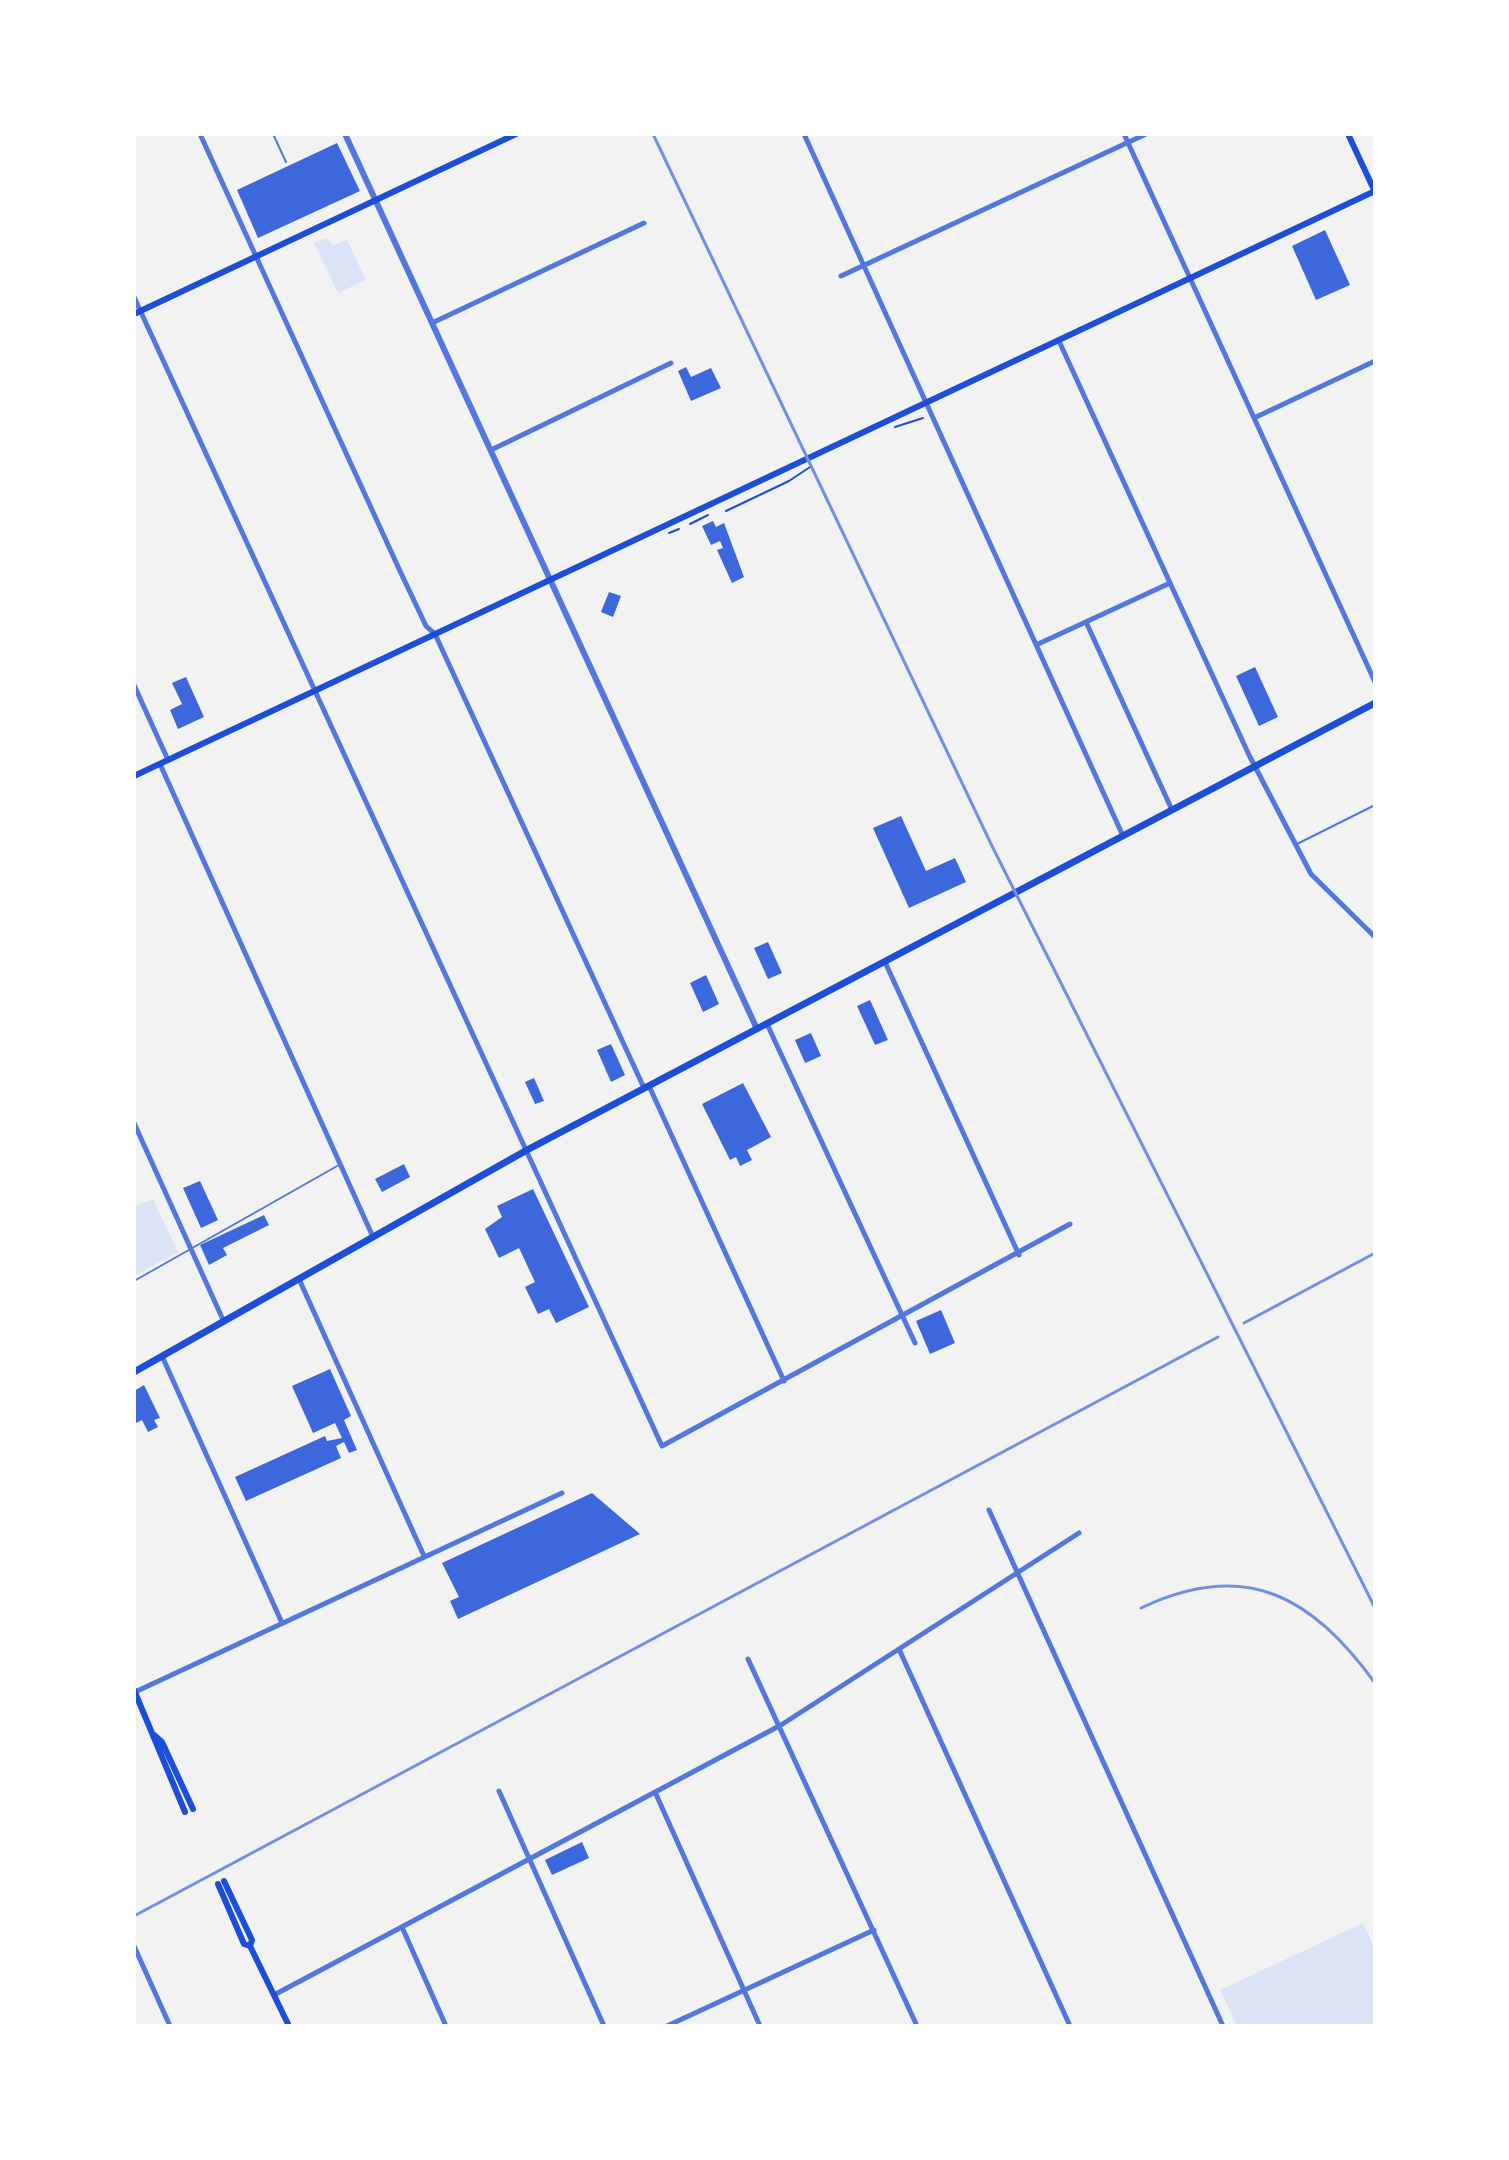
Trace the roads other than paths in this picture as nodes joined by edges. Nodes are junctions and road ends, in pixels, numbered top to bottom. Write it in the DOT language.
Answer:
graph roads {
  1 [pos="200,134"];
  2 [pos="273,134"];
  3 [pos="345,134"];
  4 [pos="516,134"];
  5 [pos="804,134"];
  6 [pos="1124,134"];
  7 [pos="1146,134"];
  8 [pos="1348,134"];
  9 [pos="1128,143"];
  10 [pos="286,162"];
  11 [pos="1375,192"];
  12 [pos="376,200"];
  13 [pos="644,223"];
  14 [pos="257,256"];
  15 [pos="863,267"];
  16 [pos="841,276"];
  17 [pos="1190,279"];
  18 [pos="134,297"];
  19 [pos="138,312"];
  20 [pos="432,323"];
  21 [pos="1059,341"];
  22 [pos="1375,361"];
  23 [pos="671,363"];
  24 [pos="925,405"];
  25 [pos="1254,418"];
  26 [pos="491,450"];
  27 [pos="550,579"];
  28 [pos="1170,583"];
  29 [pos="1086,622"];
  30 [pos="435,634"];
  31 [pos="1036,645"];
  32 [pos="1375,682"];
  33 [pos="134,685"];
  34 [pos="316,690"];
  35 [pos="1375,703"];
  36 [pos="168,760"];
  37 [pos="160,764"];
  38 [pos="1254,766"];
  39 [pos="134,776"];
  40 [pos="1375,805"];
  41 [pos="1172,810"];
  42 [pos="1123,836"];
  43 [pos="1296,844"];
  44 [pos="1375,937"];
  45 [pos="885,962"];
  46 [pos="767,1024"];
  47 [pos="757,1029"];
  48 [pos="646,1087"];
  49 [pos="134,1123"];
  50 [pos="527,1150"];
  51 [pos="340,1165"];
  52 [pos="1070,1224"];
  53 [pos="374,1238"];
  54 [pos="191,1248"];
  55 [pos="1019,1255"];
  56 [pos="299,1279"];
  57 [pos="134,1281"];
  58 [pos="903,1317"];
  59 [pos="224,1322"];
  60 [pos="915,1343"];
  61 [pos="162,1356"];
  62 [pos="134,1372"];
  63 [pos="784,1381"];
  64 [pos="562,1493"];
  65 [pos="989,1510"];
  66 [pos="1079,1533"];
  67 [pos="424,1556"];
  68 [pos="1017,1573"];
  69 [pos="282,1623"];
  70 [pos="899,1649"];
  71 [pos="748,1659"];
  72 [pos="134,1691"];
  73 [pos="781,1725"];
  74 [pos="499,1791"];
  75 [pos="655,1792"];
  76 [pos="189,1811"];
  77 [pos="528,1859"];
  78 [pos="221,1882"];
  79 [pos="402,1927"];
  80 [pos="874,1930"];
  81 [pos="134,1946"];
  82 [pos="744,1990"];
  83 [pos="274,1995"];
  84 [pos="170,2026"];
  85 [pos="289,2026"];
  86 [pos="446,2026"];
  87 [pos="604,2026"];
  88 [pos="667,2026"];
  89 [pos="760,2026"];
  90 [pos="917,2026"];
  91 [pos="1070,2026"];
  92 [pos="1223,2026"];
  1 -- 14 [label="street"];
  2 -- 10 [label="lane"];
  3 -- 12 [label="street"];
  4 -- 12 [label="main road"];
  5 -- 15 [label="street"];
  6 -- 9 [label="street"];
  7 -- 9 [label="street"];
  8 -- 11 [label="main road"];
  9 -- 15 [label="street"];
  9 -- 17 [label="street"];
  11 -- 17 [label="main road"];
  12 -- 14 [label="main road"];
  12 -- 20 [label="street"];
  13 -- 20 [label="street"];
  14 -- 19 [label="main road"];
  14 -- 30 [label="street"];
  15 -- 16 [label="street"];
  15 -- 24 [label="street"];
  17 -- 21 [label="main road"];
  17 -- 25 [label="street"];
  18 -- 19 [label="street"];
  19 -- 34 [label="street"];
  20 -- 26 [label="street"];
  21 -- 24 [label="main road"];
  21 -- 28 [label="street"];
  22 -- 25 [label="street"];
  23 -- 26 [label="street"];
  24 -- 27 [label="main road"];
  24 -- 31 [label="street"];
  25 -- 32 [label="street"];
  26 -- 27 [label="street"];
  27 -- 30 [label="main road"];
  27 -- 47 [label="street"];
  28 -- 29 [label="street"];
  28 -- 38 [label="street"];
  29 -- 31 [label="street"];
  29 -- 41 [label="street"];
  30 -- 34 [label="main road"];
  30 -- 48 [label="street"];
  31 -- 42 [label="street"];
  33 -- 36 [label="street"];
  34 -- 36 [label="main road"];
  34 -- 50 [label="street"];
  35 -- 38 [label="main road"];
  36 -- 37 [label="main road"];
  37 -- 39 [label="main road"];
  37 -- 51 [label="street"];
  38 -- 41 [label="main road"];
  38 -- 43 [label="street"];
  40 -- 43 [label="lane"];
  41 -- 42 [label="main road"];
  42 -- 45 [label="main road"];
  43 -- 44 [label="street"];
  45 -- 46 [label="main road"];
  45 -- 55 [label="street"];
  46 -- 47 [label="main road"];
  46 -- 58 [label="street"];
  47 -- 48 [label="main road"];
  48 -- 50 [label="main road"];
  48 -- 63 [label="street"];
  49 -- 54 [label="street"];
  50 -- 53 [label="main road"];
  50 -- 63 [label="street"];
  51 -- 53 [label="street"];
  51 -- 54 [label="lane"];
  52 -- 55 [label="street"];
  53 -- 56 [label="main road"];
  54 -- 57 [label="lane"];
  54 -- 59 [label="street"];
  55 -- 58 [label="street"];
  56 -- 59 [label="main road"];
  56 -- 67 [label="street"];
  58 -- 60 [label="street"];
  58 -- 63 [label="street"];
  59 -- 61 [label="main road"];
  61 -- 62 [label="main road"];
  61 -- 69 [label="street"];
  64 -- 67 [label="street"];
  65 -- 68 [label="street"];
  66 -- 68 [label="street"];
  67 -- 69 [label="street"];
  68 -- 70 [label="street"];
  68 -- 92 [label="street"];
  69 -- 72 [label="street"];
  70 -- 73 [label="street"];
  70 -- 91 [label="street"];
  71 -- 73 [label="street"];
  72 -- 76 [label="main road"];
  73 -- 75 [label="street"];
  73 -- 80 [label="street"];
  74 -- 77 [label="street"];
  75 -- 77 [label="street"];
  75 -- 82 [label="street"];
  77 -- 79 [label="street"];
  77 -- 87 [label="street"];
  78 -- 83 [label="main road"];
  79 -- 83 [label="street"];
  79 -- 86 [label="street"];
  80 -- 82 [label="street"];
  80 -- 90 [label="street"];
  81 -- 84 [label="street"];
  82 -- 88 [label="street"];
  82 -- 89 [label="street"];
  83 -- 85 [label="main road"];
}
